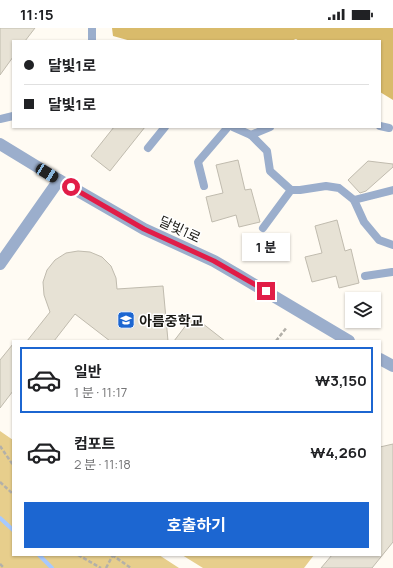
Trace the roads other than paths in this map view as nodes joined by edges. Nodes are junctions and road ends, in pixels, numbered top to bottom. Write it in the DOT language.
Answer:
graph roads {
  1 [pos="92,28"];
  2 [pos="92,40"];
  3 [pos="12,116"];
  4 [pos="0,119"];
  5 [pos="381,126"];
  6 [pos="164,128"];
  7 [pos="227,128"];
  8 [pos="235,128"];
  9 [pos="268,128"];
  10 [pos="389,128"];
  11 [pos="251,135"];
  12 [pos="0,144"];
  13 [pos="148,148"];
  14 [pos="59,180"];
  15 [pos="204,186"];
  16 [pos="291,190"];
  17 [pos="393,190"];
  18 [pos="354,200"];
  19 [pos="263,228"];
  20 [pos="393,245"];
  21 [pos="0,264"];
  22 [pos="393,274"];
  23 [pos="365,276"];
  24 [pos="346,340"];
  25 [pos="381,360"];
  26 [pos="393,366"];
  1 -- 2 [label="lane"];
  3 -- 4 [label="lane"];
  5 -- 10 [label="lane"];
  6 -- 13 [label="lane"];
  7 -- 15 [label="lane"];
  8 -- 11 [label="lane"];
  9 -- 11 [label="lane"];
  11 -- 16 [label="lane"];
  12 -- 14 [label="street, 달빛1로"];
  14 -- 21 [label="street"];
  14 -- 24 [label="street, 달빛1로"];
  16 -- 18 [label="lane"];
  16 -- 19 [label="lane"];
  17 -- 18 [label="lane"];
  18 -- 20 [label="lane"];
  22 -- 23 [label="lane"];
  25 -- 26 [label="street"];
}
